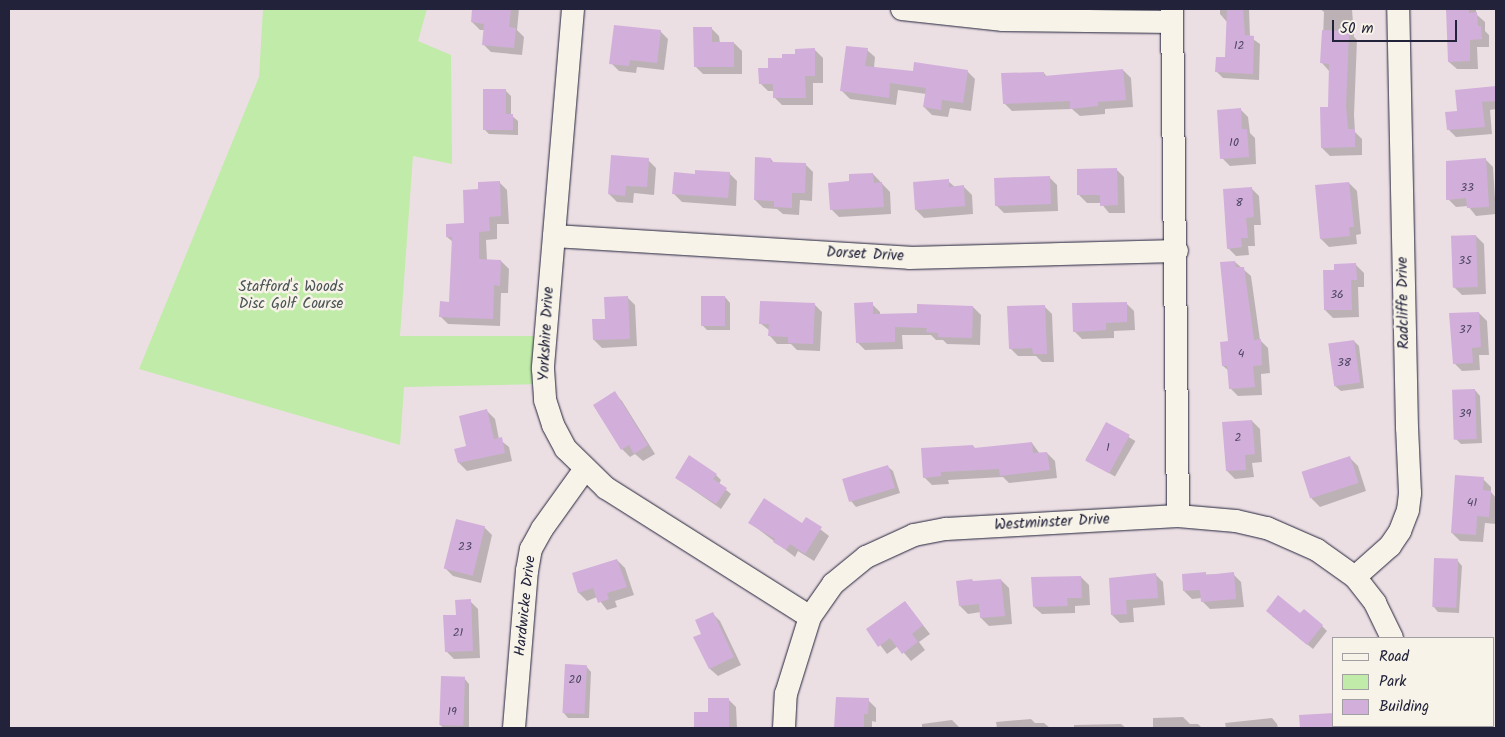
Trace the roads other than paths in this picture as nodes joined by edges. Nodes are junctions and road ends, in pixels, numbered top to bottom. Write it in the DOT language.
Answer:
graph roads {
  1 [pos="573,9"];
  2 [pos="902,9"];
  3 [pos="1398,9"];
  4 [pos="1172,16"];
  5 [pos="554,236"];
  6 [pos="1176,252"];
  7 [pos="585,469"];
  8 [pos="1178,516"];
  9 [pos="1355,577"];
  10 [pos="810,617"];
  11 [pos="1392,637"];
  12 [pos="514,728"];
  13 [pos="784,728"];
  1 -- 5 [label="street, Yorkshire Drive"];
  2 -- 4 [label="street"];
  3 -- 9 [label="street, Radcliffe Drive"];
  4 -- 6 [label="street"];
  5 -- 6 [label="street, Dorset Drive"];
  5 -- 7 [label="street, Yorkshire Drive"];
  6 -- 8 [label="street"];
  7 -- 10 [label="street, Yorkshire Drive"];
  7 -- 12 [label="street, Hardwicke Drive"];
  8 -- 9 [label="street, Westminster Drive"];
  8 -- 10 [label="street, Westminster Drive"];
  9 -- 11 [label="street, Westminster Drive"];
  10 -- 13 [label="street, Westminster Drive"];
}
